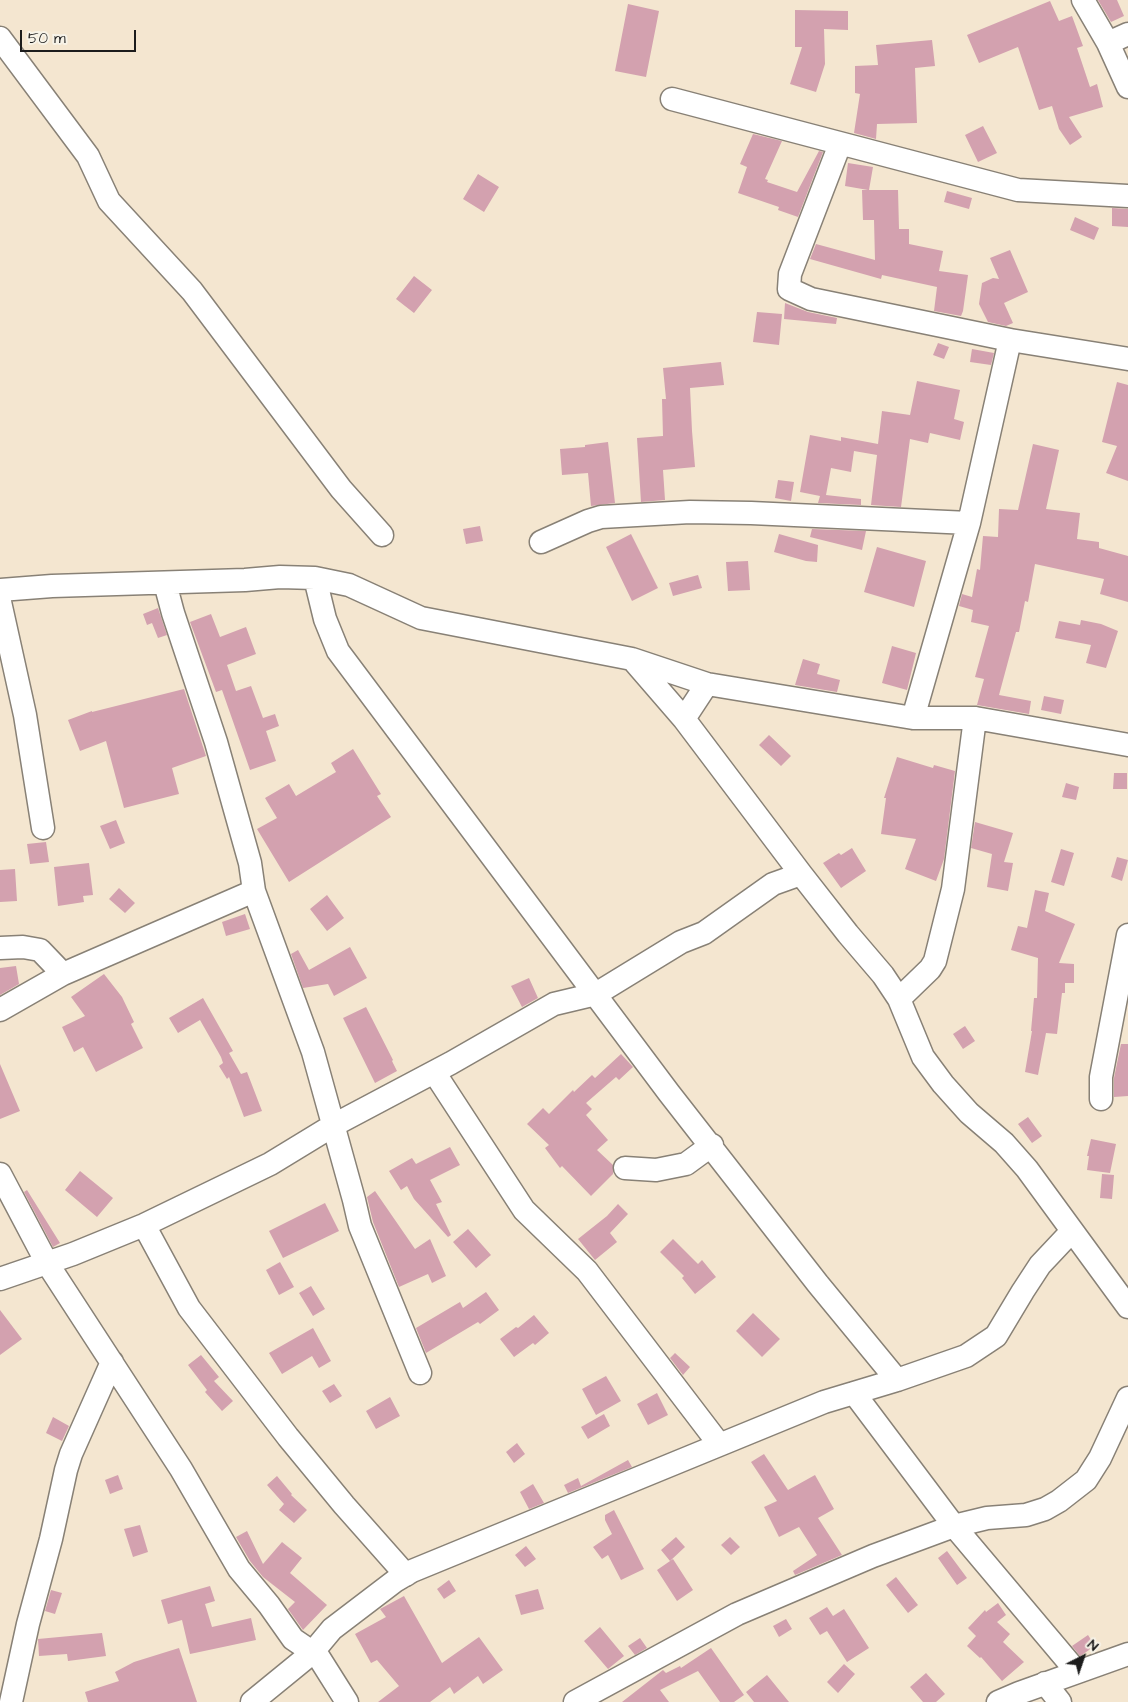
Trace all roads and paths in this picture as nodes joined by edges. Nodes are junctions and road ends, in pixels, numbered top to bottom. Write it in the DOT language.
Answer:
graph roads {
  1 [pos="1082,0"];
  2 [pos="0,38"];
  3 [pos="1118,39"];
  4 [pos="1128,87"];
  5 [pos="672,100"];
  6 [pos="840,144"];
  7 [pos="1128,196"];
  8 [pos="1010,340"];
  9 [pos="1128,359"];
  10 [pos="970,522"];
  11 [pos="382,535"];
  12 [pos="542,542"];
  13 [pos="315,578"];
  14 [pos="165,583"];
  15 [pos="0,590"];
  16 [pos="0,602"];
  17 [pos="632,660"];
  18 [pos="707,684"];
  19 [pos="913,718"];
  20 [pos="975,718"];
  21 [pos="684,719"];
  22 [pos="1128,746"];
  23 [pos="42,828"];
  24 [pos="802,874"];
  25 [pos="254,891"];
  26 [pos="1128,935"];
  27 [pos="0,948"];
  28 [pos="63,974"];
  29 [pos="596,994"];
  30 [pos="899,999"];
  31 [pos="0,1010"];
  32 [pos="434,1072"];
  33 [pos="1101,1099"];
  34 [pos="334,1125"];
  35 [pos="712,1145"];
  36 [pos="625,1168"];
  37 [pos="0,1174"];
  38 [pos="144,1225"];
  39 [pos="1072,1231"];
  40 [pos="48,1263"];
  41 [pos="0,1279"];
  42 [pos="1128,1307"];
  43 [pos="112,1362"];
  44 [pos="420,1373"];
  45 [pos="897,1380"];
  46 [pos="854,1393"];
  47 [pos="1128,1398"];
  48 [pos="719,1444"];
  49 [pos="954,1526"];
  50 [pos="406,1575"];
  51 [pos="312,1653"];
  52 [pos="1128,1654"];
  53 [pos="1077,1672"];
  54 [pos="1045,1684"];
  55 [pos="11,1702"];
  56 [pos="252,1702"];
  57 [pos="347,1702"];
  58 [pos="575,1702"];
  59 [pos="998,1702"];
  60 [pos="1060,1702"];
  1 -- 3 [label="street"];
  2 -- 11 [label="street"];
  3 -- 4 [label="street"];
  5 -- 6 [label="street"];
  6 -- 7 [label="street"];
  6 -- 8 [label="street"];
  8 -- 9 [label="street"];
  8 -- 10 [label="street"];
  10 -- 12 [label="street"];
  10 -- 19 [label="street"];
  13 -- 14 [label="street"];
  13 -- 17 [label="street"];
  13 -- 29 [label="street"];
  14 -- 15 [label="street"];
  14 -- 25 [label="street"];
  16 -- 23 [label="street"];
  17 -- 18 [label="street"];
  17 -- 21 [label="street"];
  18 -- 19 [label="street"];
  18 -- 21 [label="street"];
  19 -- 20 [label="street"];
  20 -- 22 [label="street"];
  20 -- 30 [label="street"];
  21 -- 24 [label="street"];
  24 -- 29 [label="street"];
  24 -- 30 [label="street"];
  25 -- 28 [label="street"];
  25 -- 34 [label="street"];
  26 -- 33 [label="street"];
  27 -- 28 [label="street"];
  28 -- 31 [label="street"];
  29 -- 32 [label="street"];
  29 -- 35 [label="street"];
  30 -- 39 [label="street"];
  32 -- 34 [label="street"];
  32 -- 48 [label="street"];
  34 -- 38 [label="street"];
  34 -- 44 [label="street"];
  35 -- 36 [label="street"];
  35 -- 45 [label="street"];
  37 -- 40 [label="street"];
  38 -- 40 [label="street"];
  38 -- 50 [label="street"];
  39 -- 42 [label="street"];
  39 -- 45 [label="street"];
  40 -- 41 [label="street"];
  40 -- 43 [label="street"];
  43 -- 51 [label="street"];
  43 -- 55 [label="street"];
  45 -- 46 [label="street"];
  46 -- 48 [label="street"];
  46 -- 49 [label="street"];
  47 -- 49 [label="street"];
  48 -- 50 [label="street"];
  49 -- 53 [label="street"];
  49 -- 58 [label="street"];
  50 -- 51 [label="street"];
  51 -- 56 [label="street"];
  51 -- 57 [label="street"];
  52 -- 53 [label="street"];
  53 -- 54 [label="street"];
  54 -- 59 [label="street"];
  54 -- 60 [label="street"];
}
